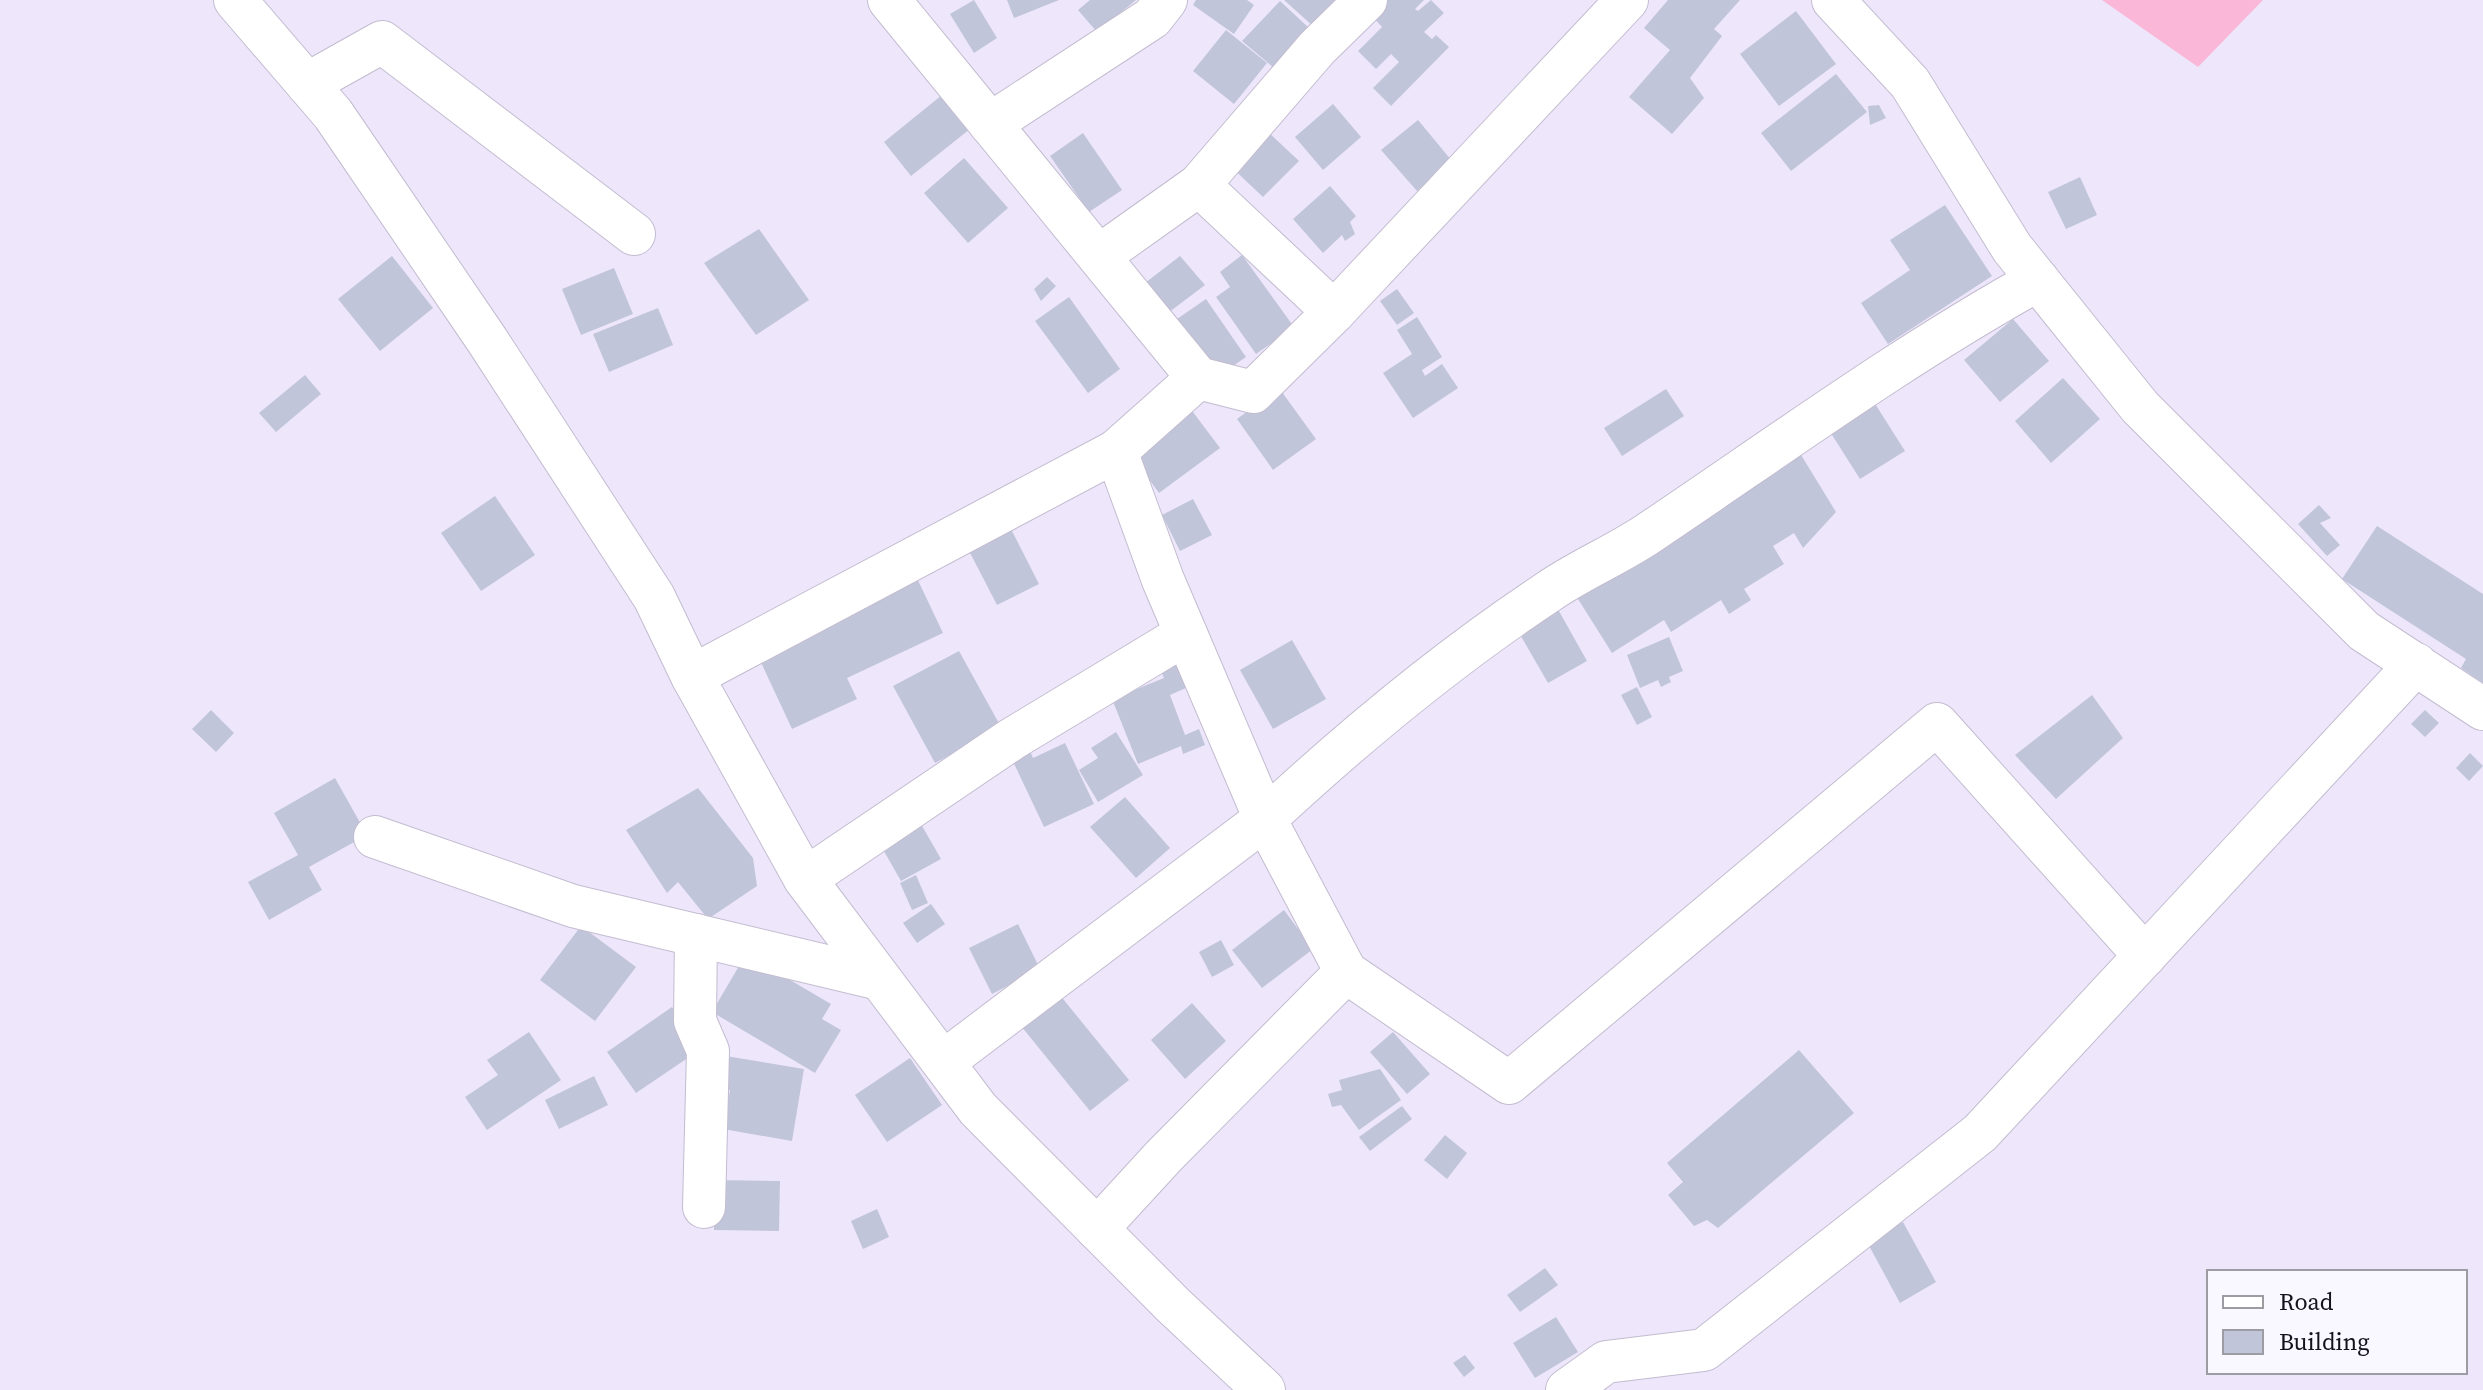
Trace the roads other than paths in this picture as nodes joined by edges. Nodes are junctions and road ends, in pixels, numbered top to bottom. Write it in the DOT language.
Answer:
graph roads {
  1 [pos="235,0"];
  2 [pos="889,0"];
  3 [pos="1166,0"];
  4 [pos="1366,0"];
  5 [pos="1627,0"];
  6 [pos="1833,0"];
  7 [pos="307,84"];
  8 [pos="990,124"];
  9 [pos="1199,185"];
  10 [pos="634,234"];
  11 [pos="1099,256"];
  12 [pos="2038,280"];
  13 [pos="1334,312"];
  14 [pos="1198,378"];
  15 [pos="1116,451"];
  16 [pos="1186,634"];
  17 [pos="2416,664"];
  18 [pos="692,676"];
  19 [pos="2483,709"];
  20 [pos="1265,819"];
  21 [pos="375,837"];
  22 [pos="805,879"];
  23 [pos="696,935"];
  24 [pos="2145,956"];
  25 [pos="1346,972"];
  26 [pos="880,979"];
  27 [pos="943,1062"];
  28 [pos="704,1207"];
  29 [pos="1097,1229"];
  30 [pos="1264,1390"];
  31 [pos="1567,1390"];
  1 -- 7 [label="street"];
  2 -- 8 [label="street"];
  3 -- 8 [label="street"];
  4 -- 9 [label="street"];
  5 -- 13 [label="street"];
  6 -- 12 [label="street"];
  7 -- 10 [label="street"];
  7 -- 18 [label="street"];
  8 -- 11 [label="street"];
  9 -- 11 [label="street"];
  9 -- 13 [label="street"];
  11 -- 14 [label="street"];
  12 -- 17 [label="street"];
  12 -- 20 [label="street"];
  13 -- 14 [label="street"];
  14 -- 15 [label="street"];
  15 -- 16 [label="street"];
  15 -- 18 [label="street"];
  16 -- 20 [label="street"];
  16 -- 22 [label="street"];
  17 -- 19 [label="street"];
  17 -- 24 [label="street"];
  18 -- 22 [label="street"];
  20 -- 25 [label="street"];
  20 -- 27 [label="street"];
  21 -- 23 [label="street"];
  22 -- 26 [label="street"];
  23 -- 26 [label="street"];
  23 -- 28 [label="street"];
  24 -- 25 [label="street"];
  24 -- 31 [label="street"];
  25 -- 29 [label="street"];
  26 -- 27 [label="street"];
  27 -- 29 [label="street"];
  29 -- 30 [label="street"];
}
